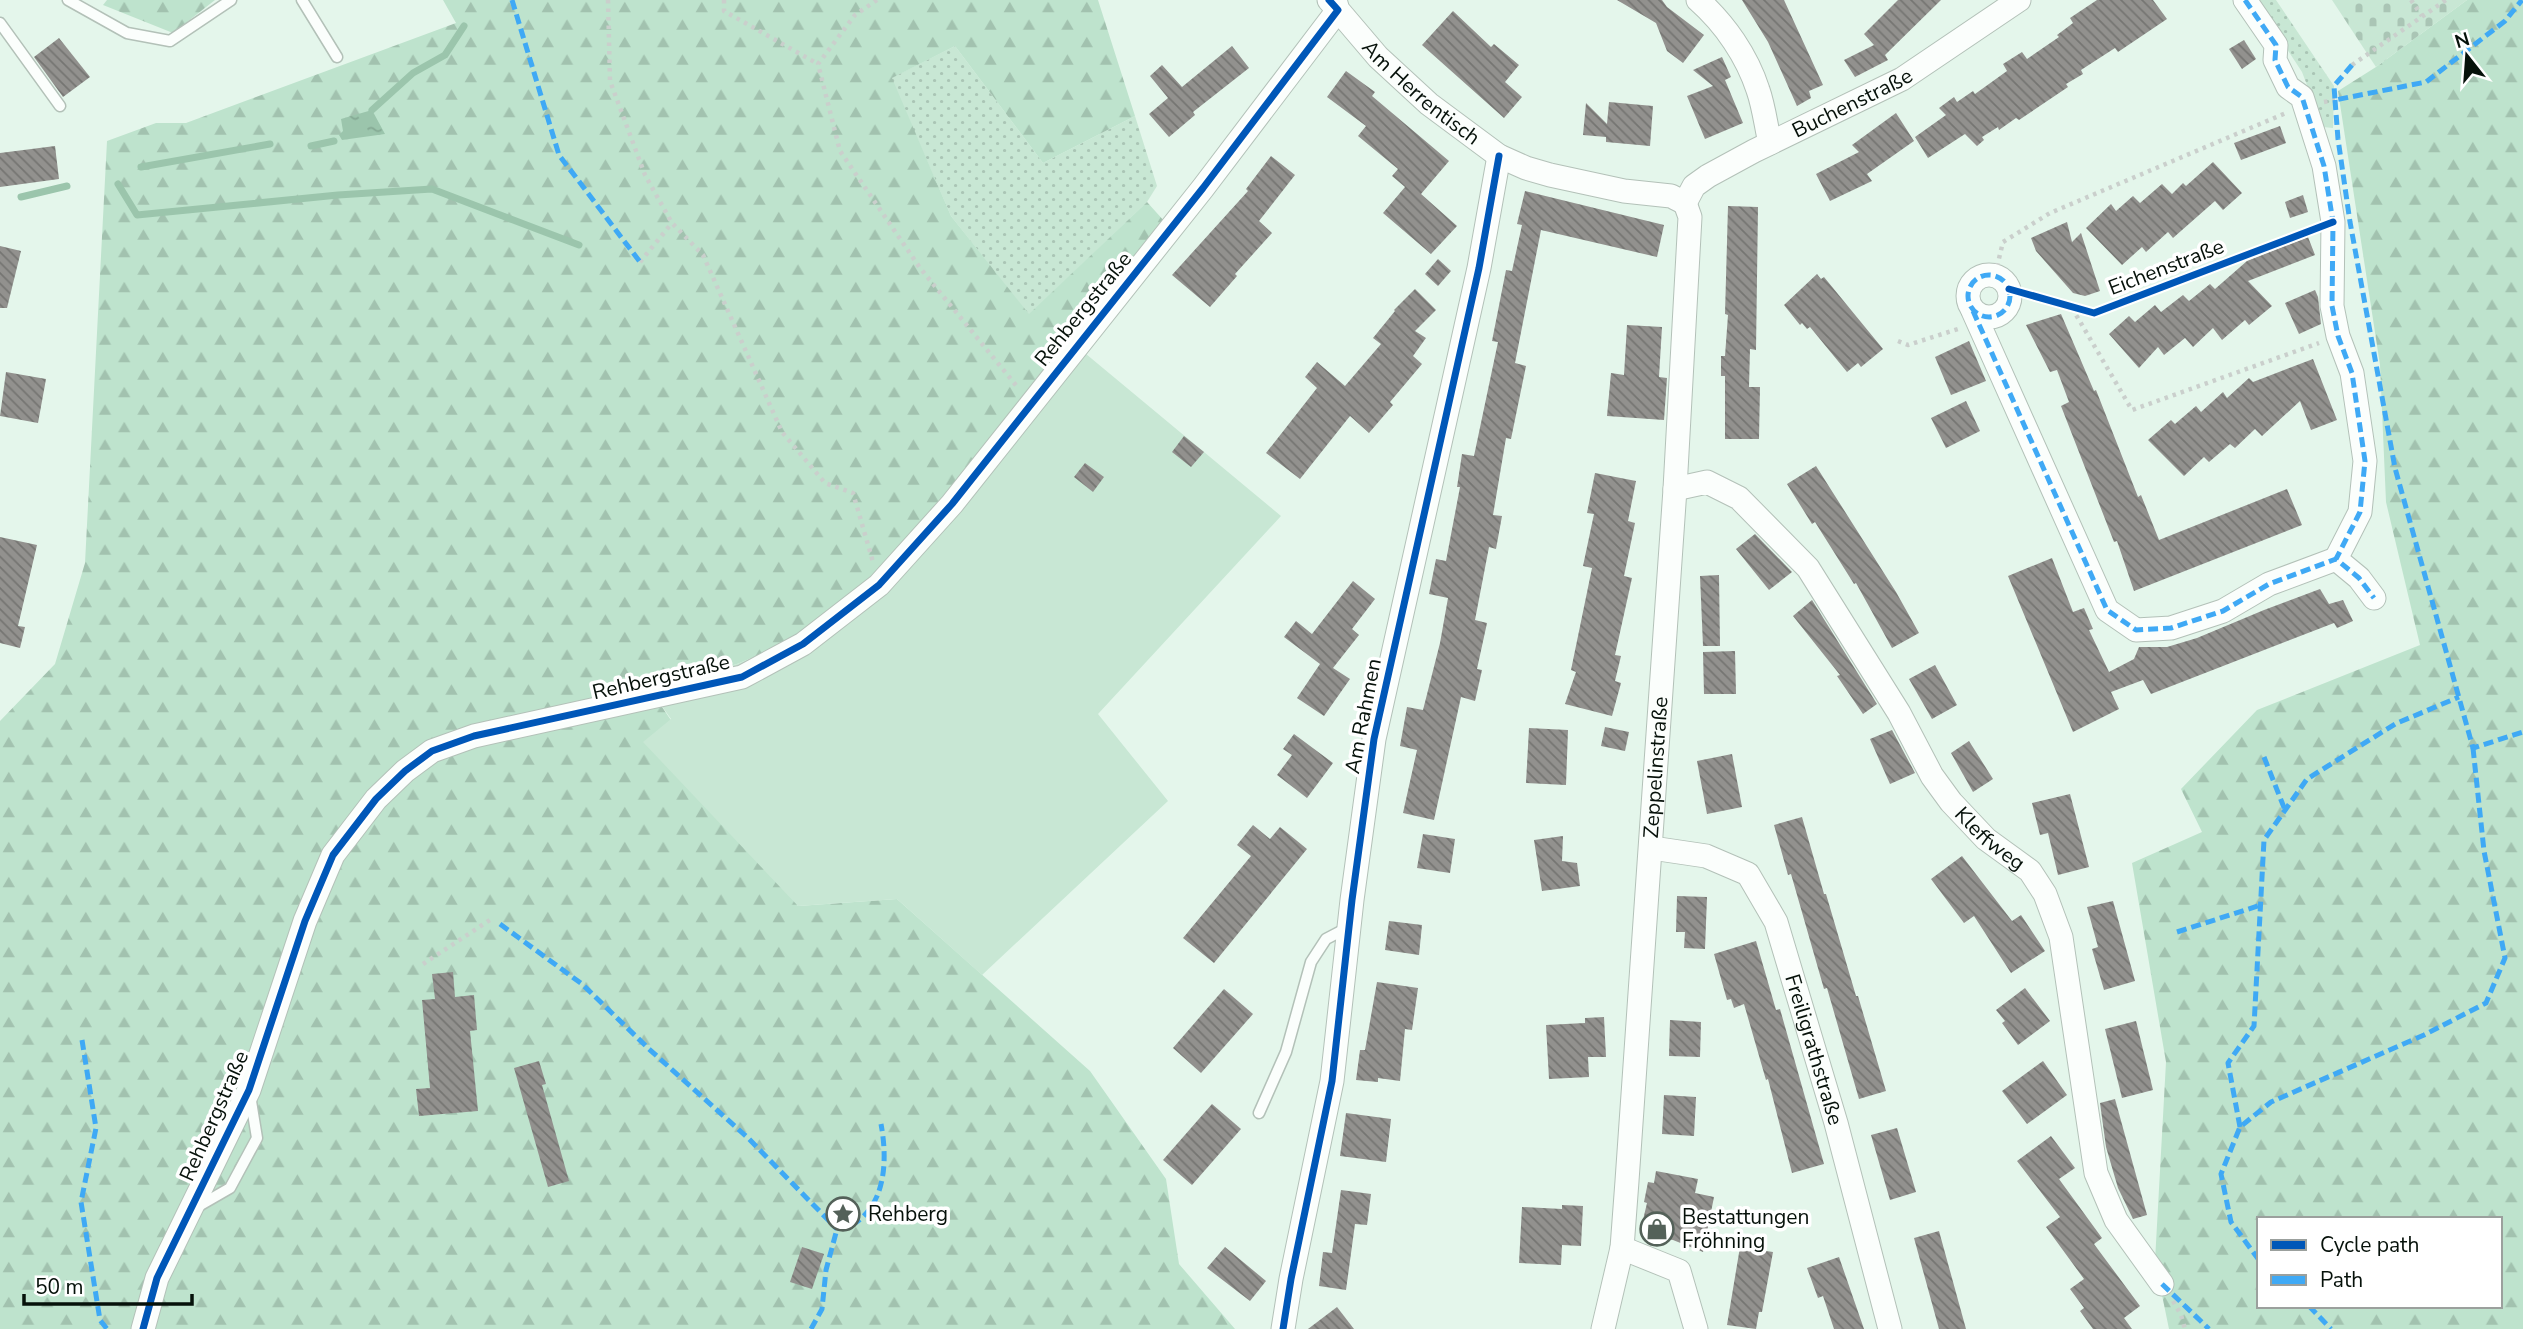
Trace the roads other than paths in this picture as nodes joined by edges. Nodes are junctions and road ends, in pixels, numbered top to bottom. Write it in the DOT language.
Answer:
graph roads {
  1 [pos="68,0"];
  2 [pos="231,0"];
  3 [pos="302,0"];
  4 [pos="1698,0"];
  5 [pos="2019,0"];
  6 [pos="2245,0"];
  7 [pos="1334,3"];
  8 [pos="0,23"];
  9 [pos="337,57"];
  10 [pos="60,106"];
  11 [pos="1770,144"];
  12 [pos="1499,156"];
  13 [pos="1685,203"];
  14 [pos="1967,319"];
  15 [pos="1675,489"];
  16 [pos="2336,559"];
  17 [pos="2374,598"];
  18 [pos="1651,848"];
  19 [pos="1349,927"];
  20 [pos="1259,1113"];
  21 [pos="1622,1248"];
  22 [pos="2162,1284"];
  23 [pos="143,1329"];
  24 [pos="1283,1329"];
  25 [pos="1603,1329"];
  26 [pos="1696,1329"];
  27 [pos="1890,1329"];
  1 -- 2 [label="lane"];
  3 -- 9 [label="lane"];
  4 -- 11 [label="street"];
  5 -- 11 [label="street, Buchenstraße"];
  6 -- 16 [label="street"];
  7 -- 12 [label="street, Am Herrentisch"];
  7 -- 23 [label="street, Rehbergstraße"];
  8 -- 10 [label="lane"];
  11 -- 13 [label="street, Buchenstraße"];
  12 -- 13 [label="street, Am Herrentisch"];
  12 -- 19 [label="street, Am Rahmen"];
  13 -- 15 [label="street, Zeppelinstraße"];
  14 -- 14 [label="street"];
  14 -- 16 [label="street"];
  15 -- 18 [label="street, Zeppelinstraße"];
  15 -- 22 [label="street, Kleffweg"];
  16 -- 17 [label="street"];
  18 -- 21 [label="street, Zeppelinstraße"];
  18 -- 27 [label="street, Freiligrathstraße"];
  19 -- 20 [label="lane"];
  19 -- 24 [label="street, Am Rahmen"];
  21 -- 25 [label="street, Zeppelinstraße"];
  21 -- 26 [label="street"];
}
